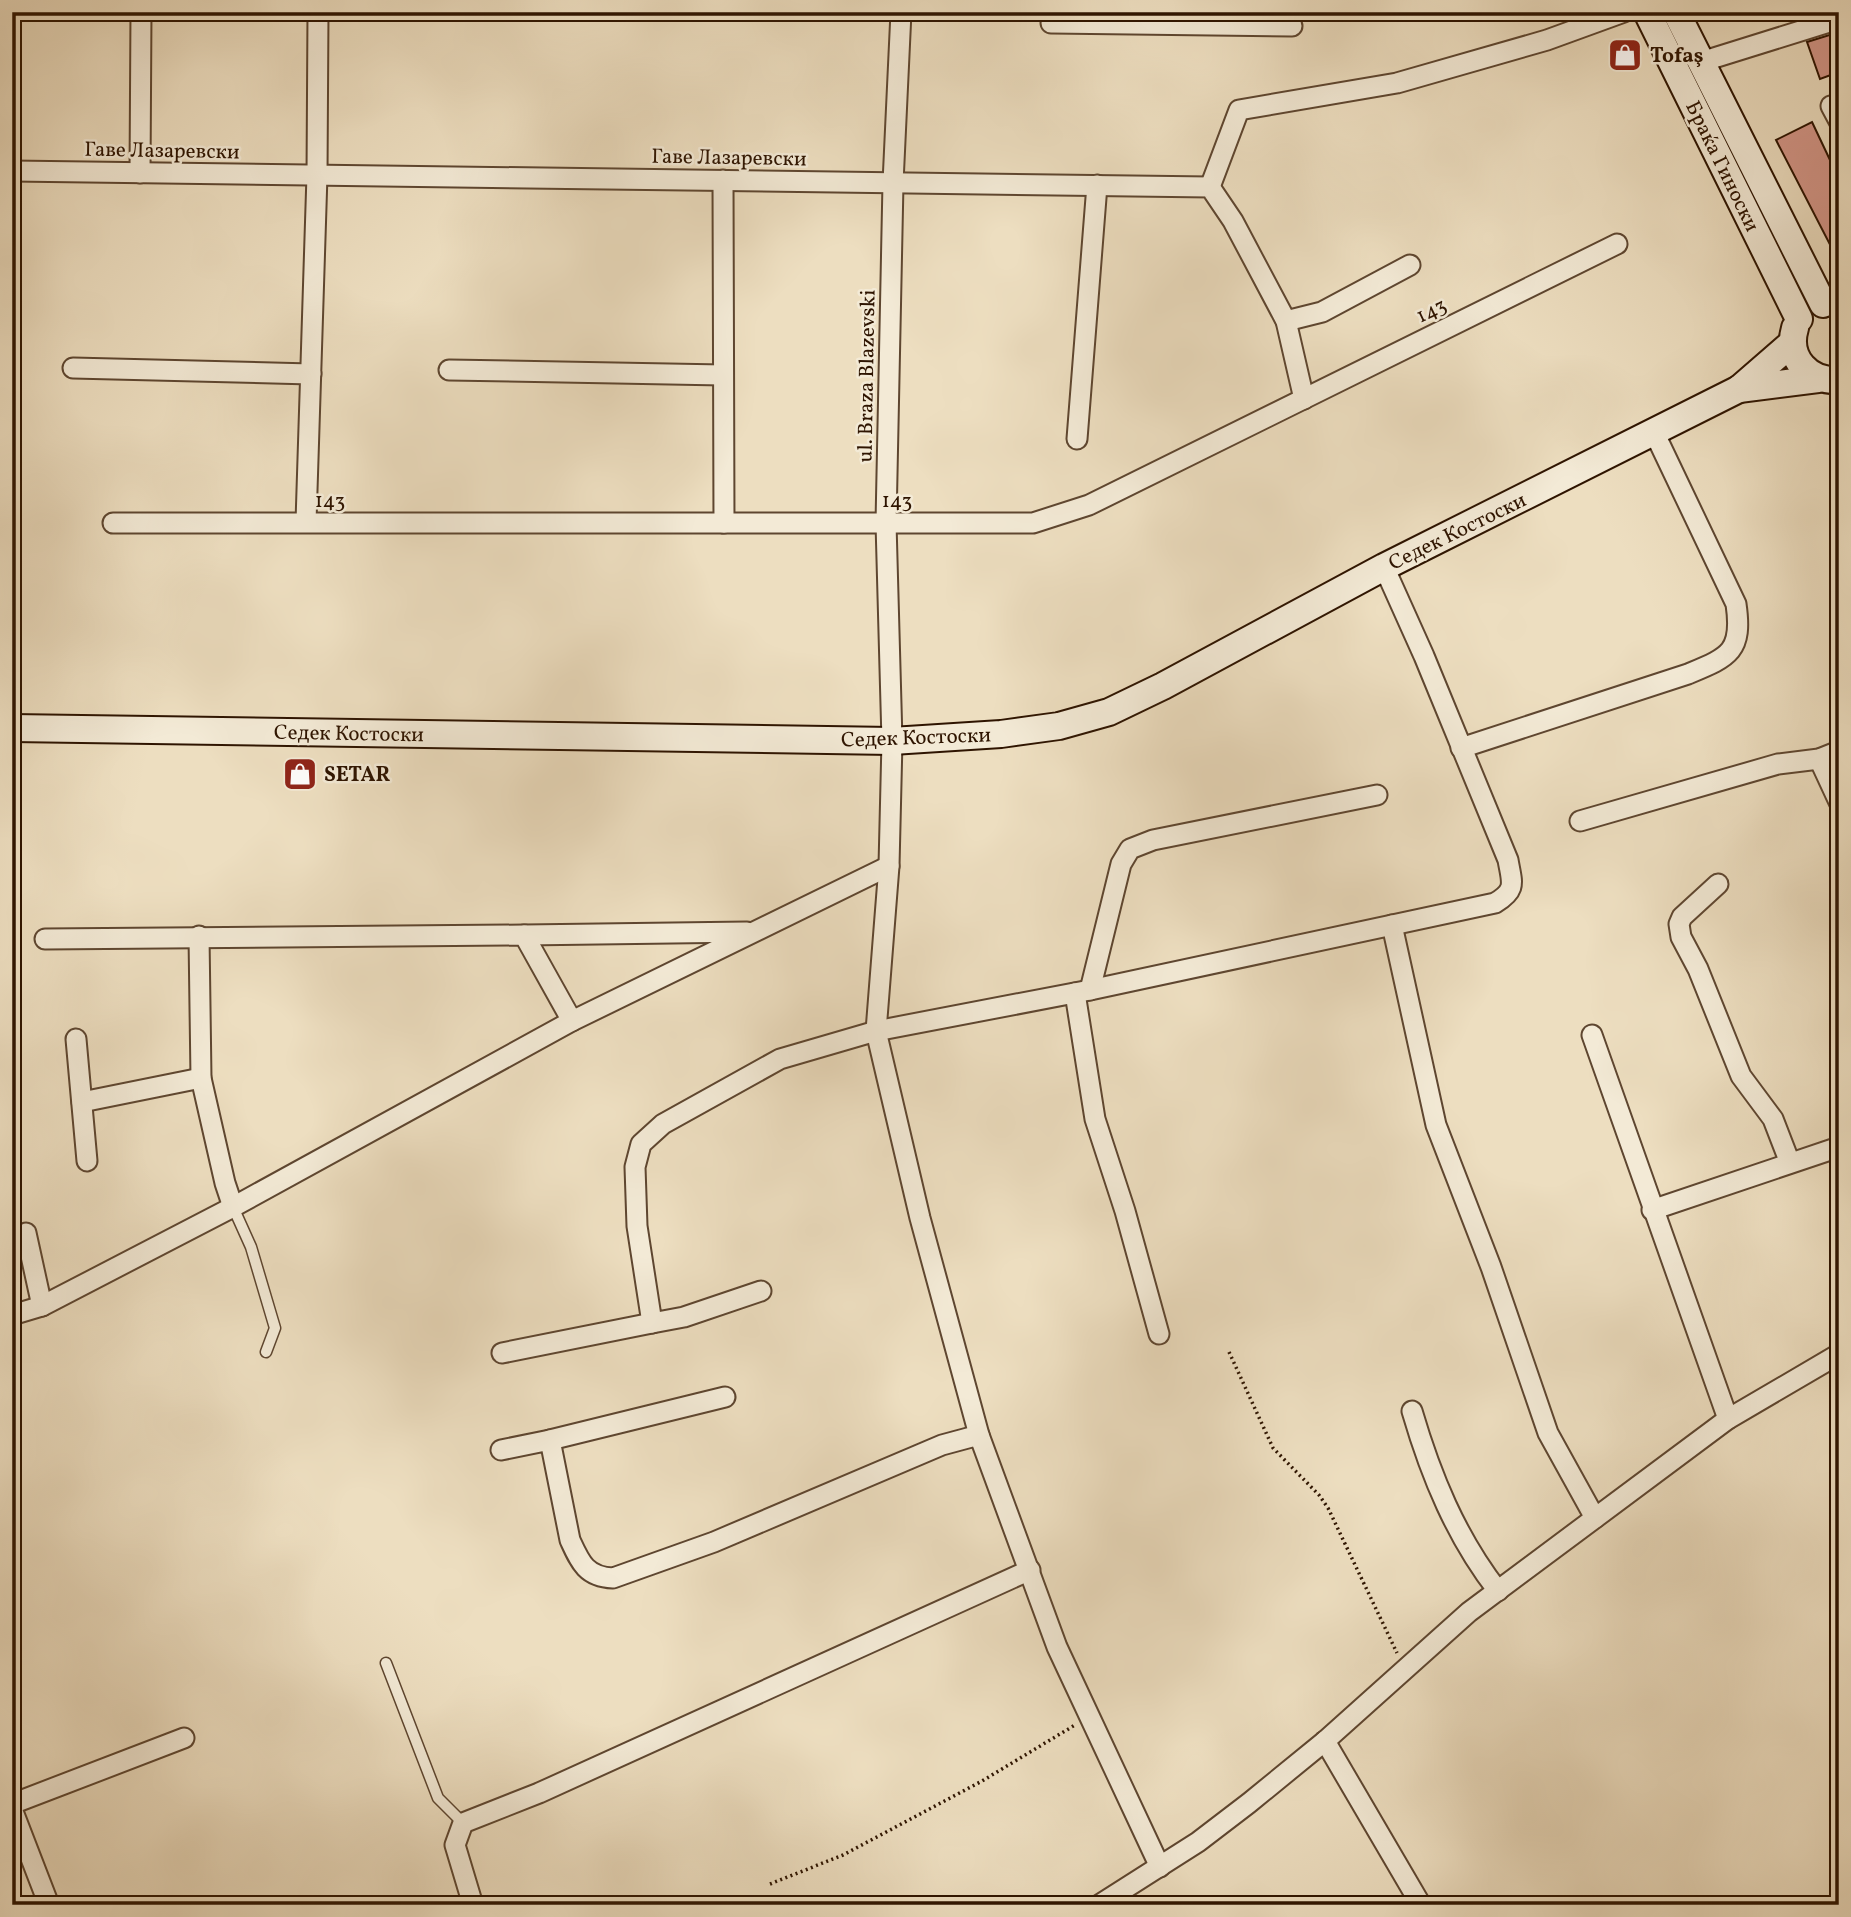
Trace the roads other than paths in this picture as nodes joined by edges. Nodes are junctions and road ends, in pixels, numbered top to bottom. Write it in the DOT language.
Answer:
graph roads {
  1 [pos="141,12"];
  2 [pos="318,12"];
  3 [pos="901,12"];
  4 [pos="1624,12"];
  5 [pos="1647,12"];
  6 [pos="1676,12"];
  7 [pos="1121,18"];
  8 [pos="1839,19"];
  9 [pos="1051,23"];
  10 [pos="1292,26"];
  11 [pos="1702,62"];
  12 [pos="12,171"];
  13 [pos="139,173"];
  14 [pos="317,175"];
  15 [pos="723,180"];
  16 [pos="893,183"];
  17 [pos="1097,185"];
  18 [pos="1210,187"];
  19 [pos="1617,244"];
  20 [pos="1410,265"];
  21 [pos="1831,304"];
  22 [pos="1286,321"];
  23 [pos="1796,331"];
  24 [pos="73,369"];
  25 [pos="449,370"];
  26 [pos="311,374"];
  27 [pos="723,375"];
  28 [pos="1834,380"];
  29 [pos="1739,389"];
  30 [pos="1304,399"];
  31 [pos="1654,432"];
  32 [pos="1077,439"];
  33 [pos="306,522"];
  34 [pos="113,523"];
  35 [pos="724,523"];
  36 [pos="886,523"];
  37 [pos="1384,567"];
  38 [pos="12,727"];
  39 [pos="892,741"];
  40 [pos="1461,748"];
  41 [pos="1839,751"];
  42 [pos="1819,759"];
  43 [pos="1377,795"];
  44 [pos="1839,802"];
  45 [pos="1580,821"];
  46 [pos="889,866"];
  47 [pos="1718,884"];
  48 [pos="1392,925"];
  49 [pos="756,931"];
  50 [pos="684,934"];
  51 [pos="524,935"];
  52 [pos="199,936"];
  53 [pos="45,939"];
  54 [pos="687,965"];
  55 [pos="1082,991"];
  56 [pos="572,1021"];
  57 [pos="876,1031"];
  58 [pos="1592,1035"];
  59 [pos="76,1039"];
  60 [pos="201,1078"];
  61 [pos="82,1102"];
  62 [pos="1839,1147"];
  63 [pos="87,1161"];
  64 [pos="1790,1163"];
  65 [pos="233,1207"];
  66 [pos="1652,1210"];
  67 [pos="26,1233"];
  68 [pos="761,1290"];
  69 [pos="42,1306"];
  70 [pos="12,1315"];
  71 [pos="652,1323"];
  72 [pos="1159,1334"];
  73 [pos="266,1352"];
  74 [pos="502,1353"];
  75 [pos="1839,1354"];
  76 [pos="724,1397"];
  77 [pos="1412,1411"];
  78 [pos="1728,1419"];
  79 [pos="979,1436"];
  80 [pos="550,1440"];
  81 [pos="500,1450"];
  82 [pos="1595,1518"];
  83 [pos="1030,1570"];
  84 [pos="1497,1591"];
  85 [pos="386,1663"];
  86 [pos="184,1738"];
  87 [pos="1325,1741"];
  88 [pos="12,1807"];
  89 [pos="463,1823"];
  90 [pos="1160,1867"];
  91 [pos="49,1905"];
  92 [pos="473,1905"];
  93 [pos="1100,1905"];
  94 [pos="1421,1905"];
  1 -- 13 [label="street"];
  2 -- 14 [label="street"];
  3 -- 16 [label="street, ul. Braza Blazevski"];
  4 -- 18 [label="street"];
  5 -- 23 [label="main road, Браќа Гиноски"];
  6 -- 11 [label="main road, Браќа Гиноски"];
  7 -- 9 [label="street"];
  7 -- 10 [label="street"];
  8 -- 11 [label="street"];
  11 -- 21 [label="main road, Браќа Гиноски"];
  12 -- 13 [label="street, Гаве Лазаревски"];
  13 -- 14 [label="street, Гаве Лазаревски"];
  14 -- 15 [label="street, Гаве Лазаревски"];
  14 -- 26 [label="street"];
  15 -- 16 [label="street, Гаве Лазаревски"];
  15 -- 27 [label="street"];
  16 -- 17 [label="street, Гаве Лазаревски"];
  16 -- 36 [label="street, ul. Braza Blazevski"];
  17 -- 18 [label="street, Гаве Лазаревски"];
  17 -- 32 [label="street"];
  18 -- 22 [label="street"];
  19 -- 30 [label="street, 143"];
  20 -- 22 [label="street"];
  21 -- 23 [label="main road, Браќа Гиноски"];
  22 -- 30 [label="street"];
  23 -- 28 [label="main road, Браќа Гиноски"];
  23 -- 29 [label="main road"];
  24 -- 26 [label="street"];
  25 -- 27 [label="street"];
  26 -- 33 [label="street"];
  27 -- 35 [label="street"];
  28 -- 29 [label="main road"];
  29 -- 31 [label="main road, Седек Костоски"];
  30 -- 36 [label="street, 143"];
  31 -- 37 [label="main road, Седек Костоски"];
  31 -- 40 [label="street"];
  33 -- 34 [label="street, 143"];
  33 -- 35 [label="street, 143"];
  35 -- 36 [label="street, 143"];
  36 -- 39 [label="street, ul. Braza Blazevski"];
  37 -- 39 [label="main road, Седек Костоски"];
  37 -- 40 [label="street"];
  38 -- 39 [label="main road, Седек Костоски"];
  39 -- 46 [label="street, ul. Braza Blazevski"];
  40 -- 48 [label="street"];
  41 -- 42 [label="street"];
  42 -- 44 [label="street"];
  42 -- 45 [label="street"];
  43 -- 55 [label="street"];
  46 -- 49 [label="street"];
  46 -- 57 [label="street, ul. Braza Blazevski"];
  47 -- 64 [label="street"];
  48 -- 55 [label="street"];
  48 -- 82 [label="street"];
  49 -- 50 [label="street"];
  49 -- 54 [label="street"];
  50 -- 51 [label="street"];
  50 -- 54 [label="street"];
  51 -- 52 [label="street"];
  51 -- 56 [label="street"];
  52 -- 53 [label="street"];
  52 -- 60 [label="street"];
  54 -- 56 [label="street"];
  55 -- 57 [label="street"];
  55 -- 72 [label="street"];
  56 -- 65 [label="street"];
  57 -- 71 [label="street"];
  57 -- 79 [label="street, ul. Braza Blazevski"];
  58 -- 66 [label="street"];
  59 -- 61 [label="street"];
  60 -- 61 [label="street"];
  60 -- 65 [label="street"];
  61 -- 63 [label="street"];
  62 -- 64 [label="street"];
  64 -- 66 [label="street"];
  65 -- 69 [label="street"];
  65 -- 73 [label="lane"];
  66 -- 78 [label="street"];
  67 -- 69 [label="street"];
  68 -- 71 [label="street"];
  69 -- 70 [label="street"];
  71 -- 74 [label="street"];
  75 -- 78 [label="street"];
  76 -- 80 [label="street"];
  77 -- 84 [label="street"];
  78 -- 82 [label="street"];
  79 -- 80 [label="street"];
  79 -- 83 [label="street, ul. Braza Blazevski"];
  80 -- 81 [label="street"];
  82 -- 84 [label="street"];
  83 -- 89 [label="street"];
  83 -- 90 [label="street, ul. Braza Blazevski"];
  84 -- 87 [label="street"];
  85 -- 89 [label="lane"];
  86 -- 88 [label="street"];
  87 -- 90 [label="street"];
  87 -- 94 [label="street"];
  88 -- 91 [label="street"];
  89 -- 92 [label="street"];
  90 -- 93 [label="street"];
}
